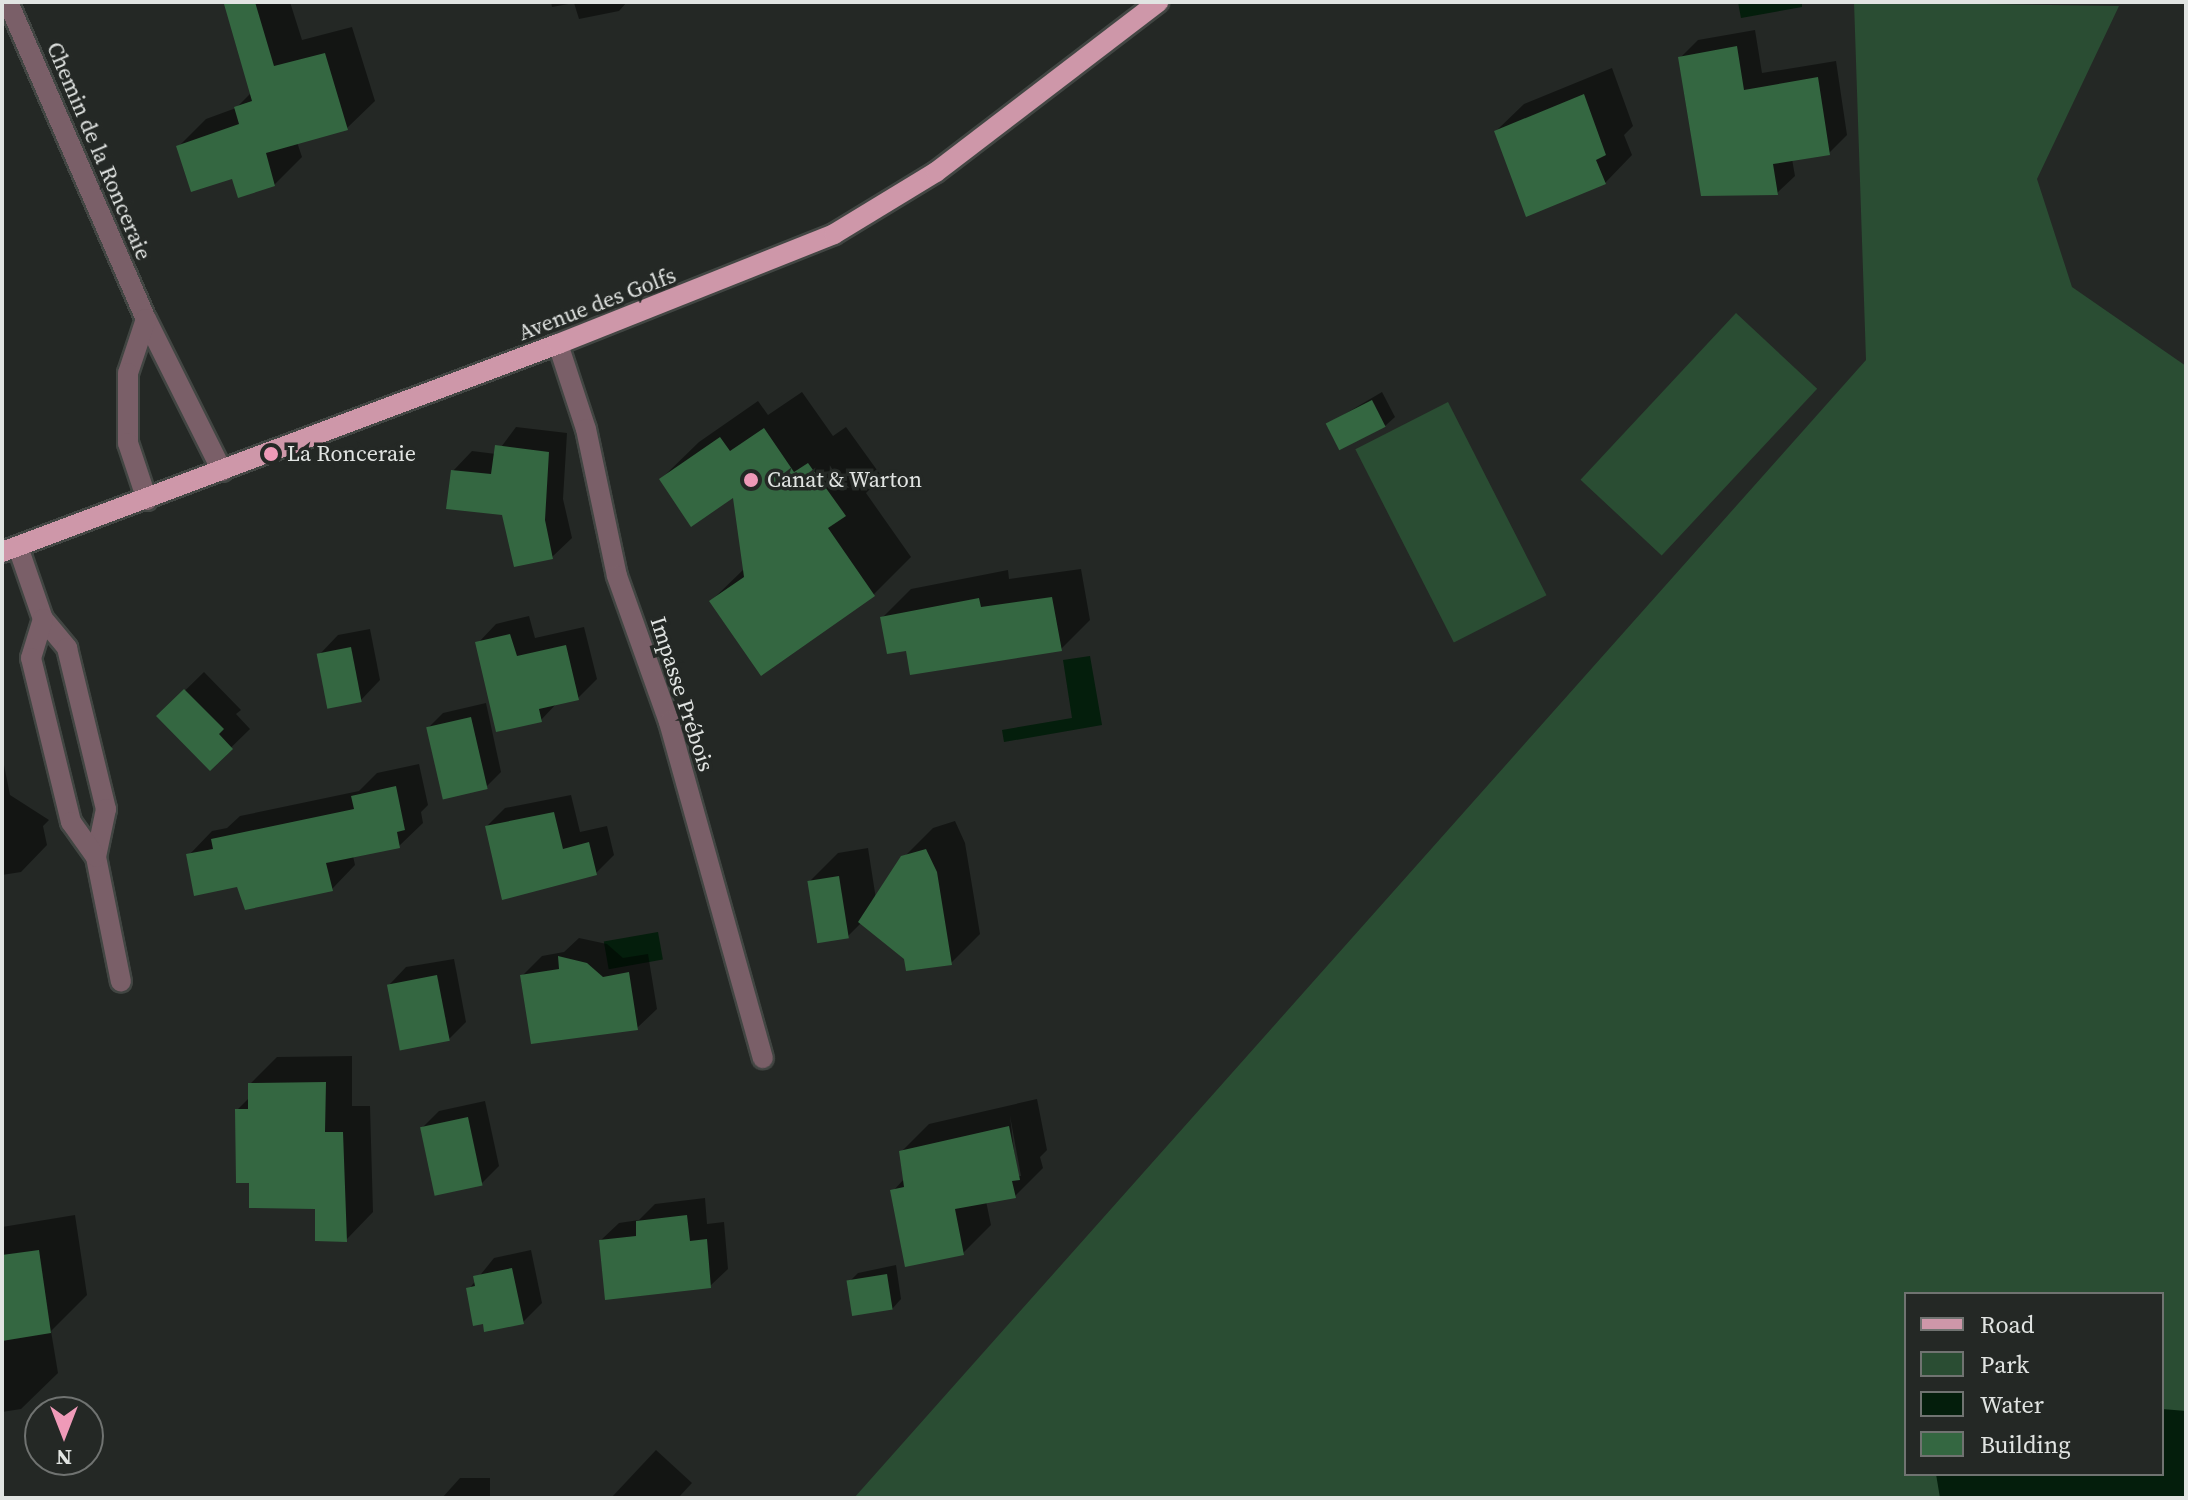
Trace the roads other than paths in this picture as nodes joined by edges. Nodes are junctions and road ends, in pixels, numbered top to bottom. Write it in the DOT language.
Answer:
graph roads {
  1 [pos="8,2"];
  2 [pos="1158,2"];
  3 [pos="146,319"];
  4 [pos="558,344"];
  5 [pos="222,471"];
  6 [pos="147,500"];
  7 [pos="10,549"];
  8 [pos="43,619"];
  9 [pos="96,857"];
  10 [pos="121,982"];
  11 [pos="763,1058"];
  1 -- 3 [label="street, Chemin de la Ronceraie"];
  2 -- 4 [label="main road, Avenue des Golfs"];
  3 -- 5 [label="street, Chemin de la Ronceraie"];
  3 -- 6 [label="street"];
  4 -- 5 [label="main road, Avenue des Golfs"];
  4 -- 11 [label="street, Impasse Prébois"];
  5 -- 6 [label="main road, Avenue des Golfs"];
  6 -- 7 [label="main road, Avenue des Golfs"];
  7 -- 8 [label="street"];
  8 -- 9 [label="street"];
  8 -- 9 [label="street"];
  9 -- 10 [label="street"];
}
